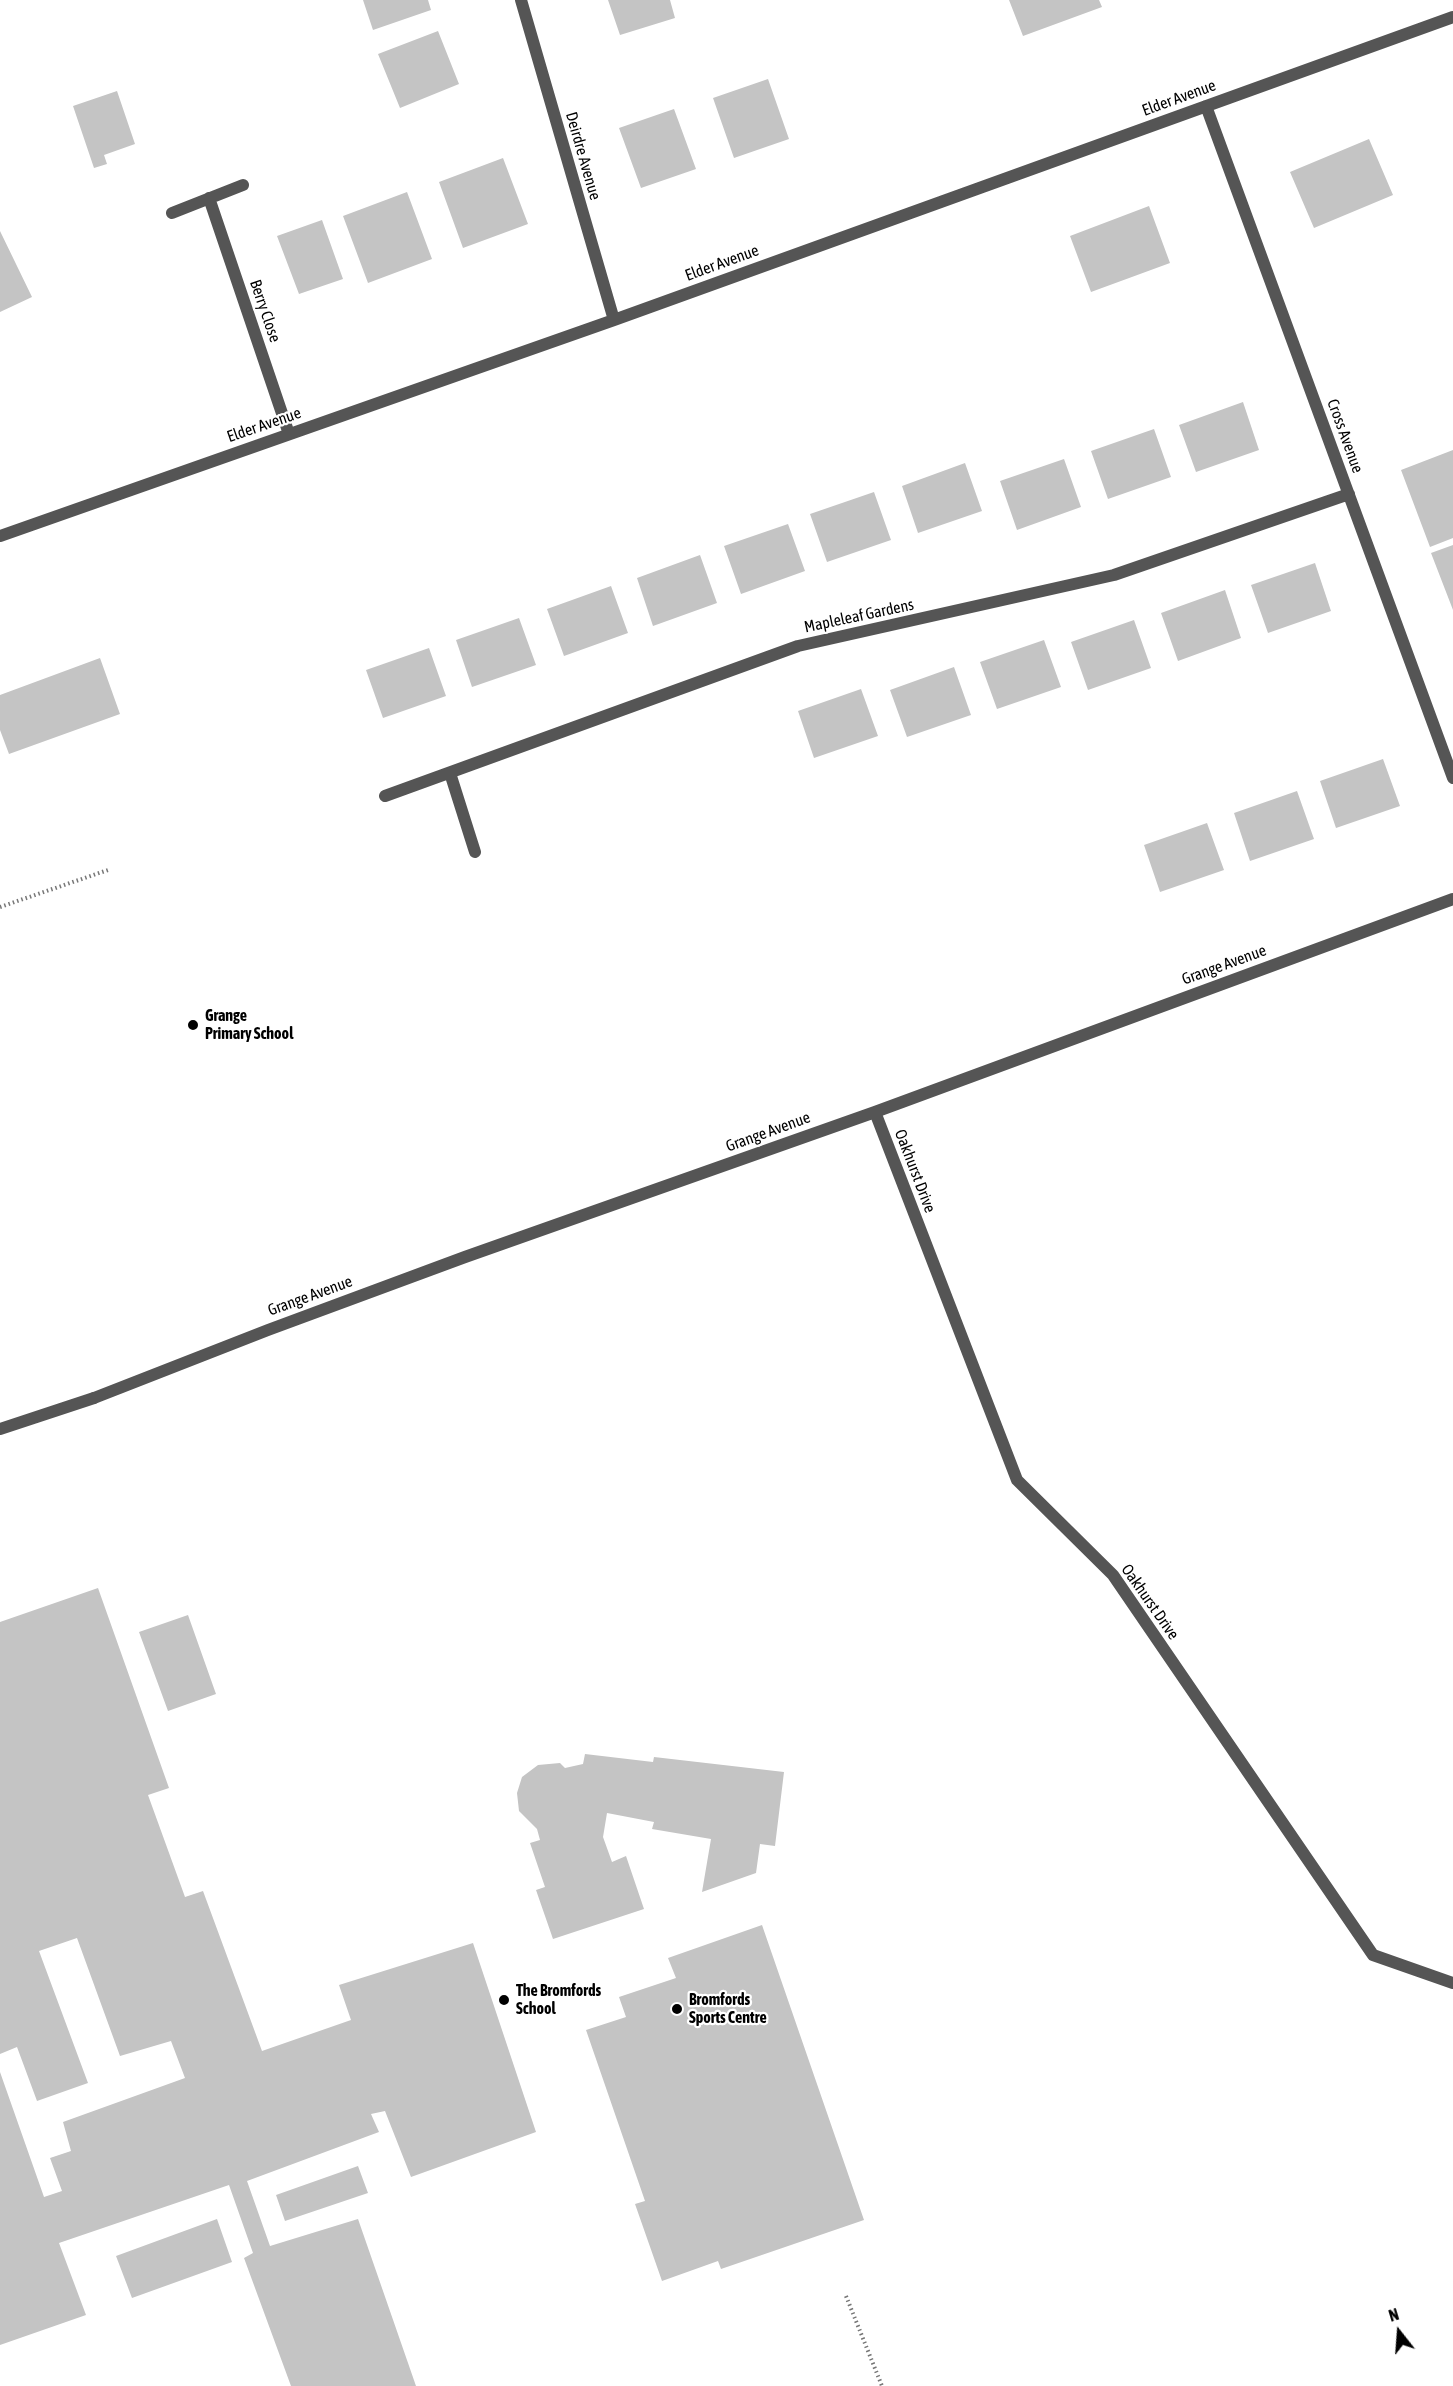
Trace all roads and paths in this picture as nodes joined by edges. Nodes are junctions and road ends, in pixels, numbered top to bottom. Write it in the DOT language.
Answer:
graph roads {
  1 [pos="521,0"];
  2 [pos="1453,17"];
  3 [pos="1206,106"];
  4 [pos="243,185"];
  5 [pos="209,198"];
  6 [pos="172,213"];
  7 [pos="614,320"];
  8 [pos="289,434"];
  9 [pos="1349,494"];
  10 [pos="0,536"];
  11 [pos="450,773"];
  12 [pos="1453,778"];
  13 [pos="385,796"];
  14 [pos="475,852"];
  15 [pos="108,870"];
  16 [pos="1453,899"];
  17 [pos="0,907"];
  18 [pos="875,1112"];
  19 [pos="0,1429"];
  20 [pos="1453,1983"];
  21 [pos="846,2296"];
  22 [pos="882,2386"];
  1 -- 7 [label="street, Deirdre Avenue"];
  2 -- 3 [label="street, Elder Avenue"];
  3 -- 7 [label="street, Elder Avenue"];
  3 -- 9 [label="street, Cross Avenue"];
  4 -- 5 [label="street"];
  5 -- 6 [label="street"];
  5 -- 8 [label="street, Berry Close"];
  7 -- 8 [label="street, Elder Avenue"];
  8 -- 10 [label="street, Elder Avenue"];
  9 -- 11 [label="street, Mapleleaf Gardens"];
  9 -- 12 [label="street, Cross Avenue"];
  11 -- 13 [label="street, Mapleleaf Gardens"];
  11 -- 14 [label="street"];
  15 -- 17 [label="path"];
  16 -- 18 [label="street, Grange Avenue"];
  18 -- 19 [label="street, Grange Avenue"];
  18 -- 20 [label="street, Oakhurst Drive"];
  21 -- 22 [label="path"];
}
